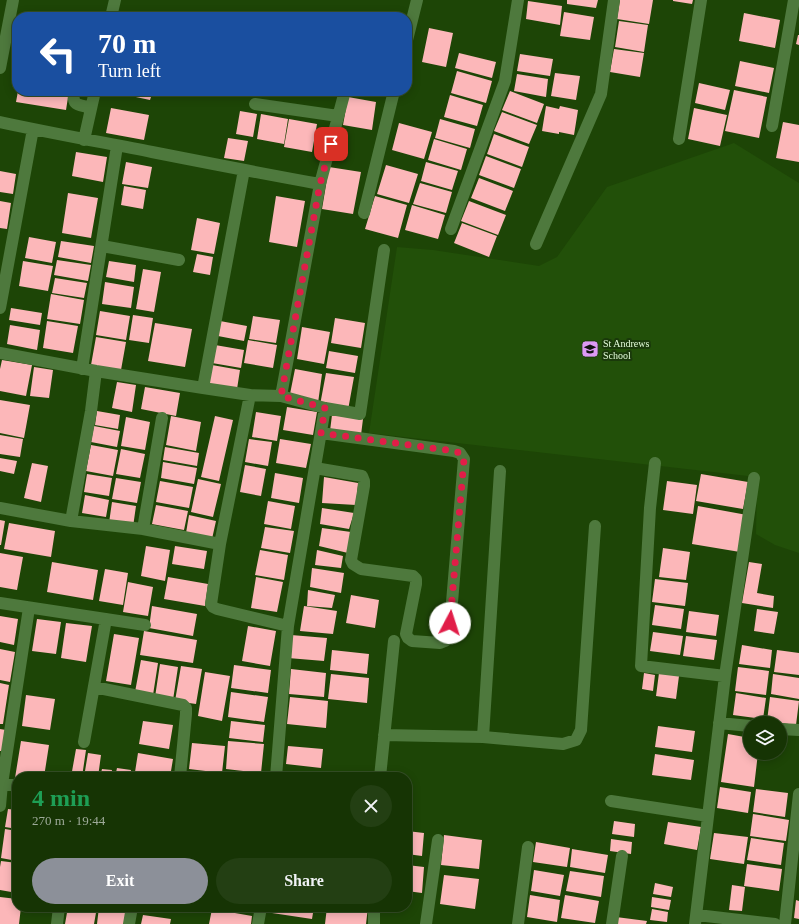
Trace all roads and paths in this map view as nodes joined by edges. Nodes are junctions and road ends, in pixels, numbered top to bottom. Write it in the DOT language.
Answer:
graph roads {
  1 [pos="13,0"];
  2 [pos="115,0"];
  3 [pos="417,0"];
  4 [pos="518,0"];
  5 [pos="614,0"];
  6 [pos="701,0"];
  7 [pos="794,0"];
  8 [pos="112,12"];
  9 [pos="412,20"];
  10 [pos="0,68"];
  11 [pos="73,96"];
  12 [pos="94,96"];
  13 [pos="344,96"];
  14 [pos="393,96"];
  15 [pos="255,104"];
  16 [pos="91,108"];
  17 [pos="338,116"];
  18 [pos="0,122"];
  19 [pos="772,126"];
  20 [pos="33,129"];
  21 [pos="679,139"];
  22 [pos="84,140"];
  23 [pos="117,146"];
  24 [pos="244,170"];
  25 [pos="320,184"];
  26 [pos="364,213"];
  27 [pos="451,229"];
  28 [pos="536,244"];
  29 [pos="102,246"];
  30 [pos="384,250"];
  31 [pos="179,260"];
  32 [pos="0,308"];
  33 [pos="0,353"];
  34 [pos="82,369"];
  35 [pos="96,371"];
  36 [pos="203,388"];
  37 [pos="250,395"];
  38 [pos="281,396"];
  39 [pos="325,408"];
  40 [pos="162,418"];
  41 [pos="321,433"];
  42 [pos="654,463"];
  43 [pos="315,468"];
  44 [pos="500,471"];
  45 [pos="754,478"];
  46 [pos="0,508"];
  47 [pos="71,521"];
  48 [pos="595,526"];
  49 [pos="143,529"];
  50 [pos="220,544"];
  51 [pos="0,603"];
  52 [pos="29,608"];
  53 [pos="106,620"];
  54 [pos="145,625"];
  55 [pos="288,626"];
  56 [pos="394,641"];
  57 [pos="725,676"];
  58 [pos="94,687"];
  59 [pos="719,724"];
  60 [pos="743,726"];
  61 [pos="787,729"];
  62 [pos="799,730"];
  63 [pos="384,735"];
  64 [pos="483,737"];
  65 [pos="84,742"];
  66 [pos="180,772"];
  67 [pos="276,772"];
  68 [pos="380,772"];
  69 [pos="1,784"];
  70 [pos="12,785"];
  71 [pos="799,794"];
  72 [pos="612,801"];
  73 [pos="0,806"];
  74 [pos="708,816"];
  75 [pos="438,840"];
  76 [pos="528,847"];
  77 [pos="622,856"];
  78 [pos="58,912"];
  79 [pos="131,912"];
  80 [pos="259,912"];
  81 [pos="374,912"];
  82 [pos="696,919"];
  83 [pos="57,924"];
  84 [pos="129,924"];
  85 [pos="258,924"];
  86 [pos="374,924"];
  87 [pos="426,924"];
  88 [pos="518,924"];
  89 [pos="612,924"];
  90 [pos="775,924"];
  91 [pos="784,924"];
  1 -- 10 [label="street"];
  2 -- 8 [label="street"];
  3 -- 9 [label="street"];
  4 -- 27 [label="street"];
  5 -- 28 [label="street"];
  6 -- 21 [label="street"];
  7 -- 19 [label="street"];
  11 -- 16 [label="street"];
  12 -- 16 [label="street"];
  13 -- 17 [label="street"];
  14 -- 26 [label="street"];
  15 -- 17 [label="street"];
  16 -- 22 [label="street"];
  17 -- 25 [label="street"];
  18 -- 20 [label="street"];
  20 -- 22 [label="street"];
  20 -- 32 [label="street"];
  22 -- 23 [label="street"];
  23 -- 24 [label="street"];
  23 -- 29 [label="street"];
  24 -- 25 [label="street"];
  24 -- 36 [label="street"];
  25 -- 38 [label="street"];
  29 -- 31 [label="street"];
  29 -- 34 [label="street"];
  30 -- 39 [label="street"];
  33 -- 34 [label="street"];
  34 -- 35 [label="street"];
  35 -- 36 [label="street"];
  35 -- 47 [label="street"];
  36 -- 37 [label="street"];
  37 -- 38 [label="street"];
  37 -- 50 [label="street"];
  38 -- 39 [label="street"];
  39 -- 41 [label="street"];
  40 -- 49 [label="street"];
  41 -- 43 [label="street"];
  41 -- 43 [label="street"];
  42 -- 57 [label="street"];
  43 -- 55 [label="street"];
  44 -- 64 [label="street"];
  45 -- 57 [label="street"];
  46 -- 47 [label="street"];
  47 -- 49 [label="street"];
  48 -- 64 [label="street"];
  49 -- 50 [label="street"];
  50 -- 55 [label="street"];
  51 -- 52 [label="street"];
  52 -- 53 [label="street"];
  52 -- 69 [label="street"];
  53 -- 54 [label="street"];
  53 -- 58 [label="street"];
  55 -- 67 [label="street"];
  56 -- 63 [label="street"];
  57 -- 59 [label="street"];
  58 -- 65 [label="street"];
  58 -- 66 [label="street"];
  59 -- 60 [label="street"];
  59 -- 74 [label="street"];
  61 -- 62 [label="street"];
  63 -- 64 [label="street"];
  63 -- 68 [label="street"];
  69 -- 70 [label="street"];
  69 -- 73 [label="street"];
  71 -- 91 [label="street"];
  72 -- 74 [label="street"];
  74 -- 82 [label="street"];
  75 -- 87 [label="street"];
  76 -- 88 [label="street"];
  77 -- 89 [label="street"];
  78 -- 83 [label="street"];
  79 -- 84 [label="street"];
  80 -- 85 [label="street"];
  81 -- 86 [label="street"];
  82 -- 90 [label="street"];
}
